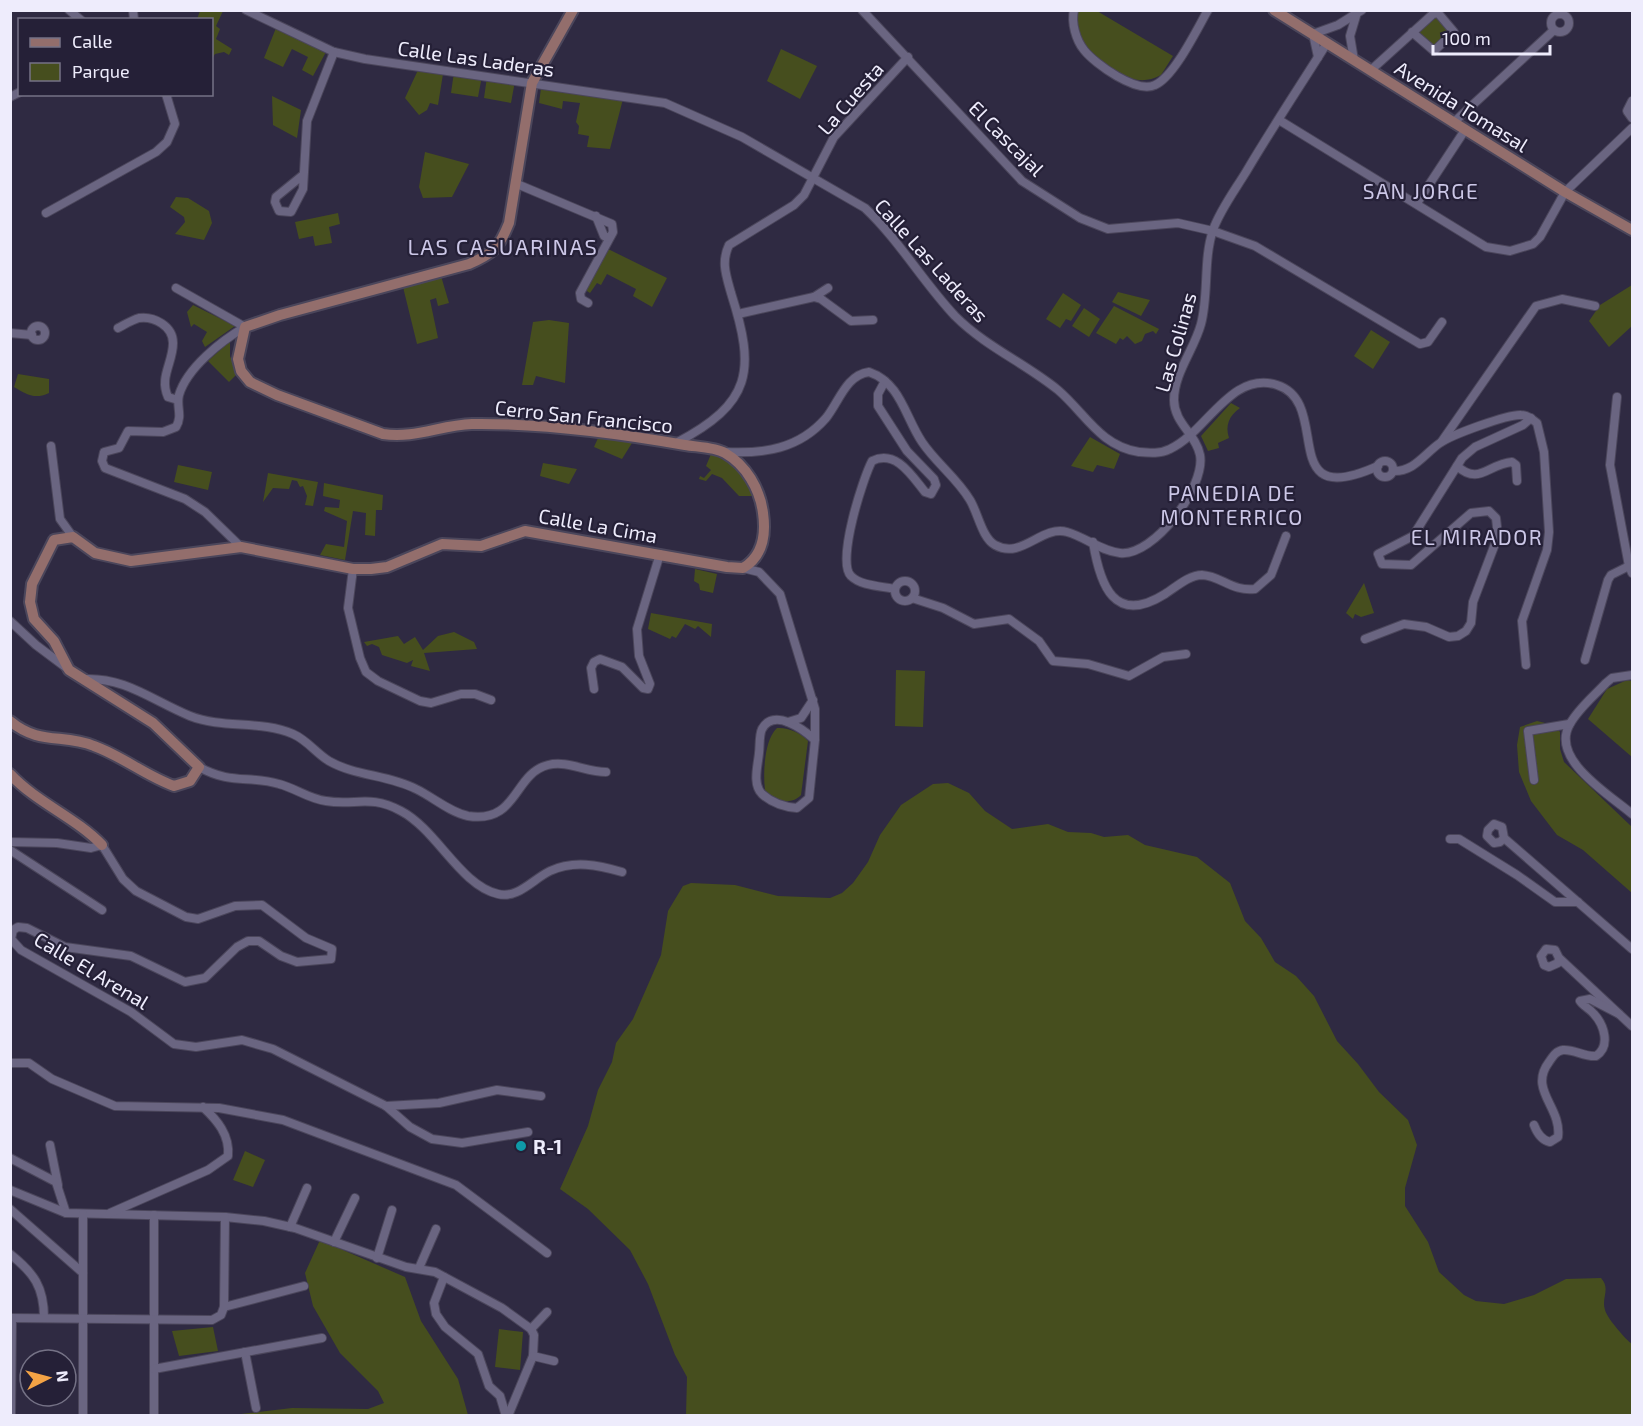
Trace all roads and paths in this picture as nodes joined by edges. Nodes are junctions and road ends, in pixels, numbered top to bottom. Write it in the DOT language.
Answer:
graph roads {
  1 [pos="246,10"];
  2 [pos="573,10"];
  3 [pos="862,10"];
  4 [pos="1074,10"];
  5 [pos="1208,10"];
  6 [pos="1274,10"];
  7 [pos="1359,13"];
  8 [pos="1554,30"];
  9 [pos="1412,32"];
  10 [pos="1313,34"];
  11 [pos="1327,43"];
  12 [pos="334,52"];
  13 [pos="908,57"];
  14 [pos="1318,57"];
  15 [pos="1354,60"];
  16 [pos="1371,70"];
  17 [pos="532,83"];
  18 [pos="167,96"];
  19 [pos="1632,101"];
  20 [pos="1632,118"];
  21 [pos="1279,120"];
  22 [pos="1453,123"];
  23 [pos="1632,128"];
  24 [pos="1465,130"];
  25 [pos="303,175"];
  26 [pos="813,177"];
  27 [pos="517,184"];
  28 [pos="1565,192"];
  29 [pos="1417,203"];
  30 [pos="46,213"];
  31 [pos="596,216"];
  32 [pos="1632,230"];
  33 [pos="1213,231"];
  34 [pos="609,238"];
  35 [pos="176,288"];
  36 [pos="828,288"];
  37 [pos="814,297"];
  38 [pos="588,303"];
  39 [pos="1595,306"];
  40 [pos="738,314"];
  41 [pos="873,320"];
  42 [pos="1442,322"];
  43 [pos="245,327"];
  44 [pos="118,328"];
  45 [pos="10,333"];
  46 [pos="32,335"];
  47 [pos="885,381"];
  48 [pos="1617,398"];
  49 [pos="178,400"];
  50 [pos="1531,418"];
  51 [pos="705,428"];
  52 [pos="1191,437"];
  53 [pos="1441,442"];
  54 [pos="676,443"];
  55 [pos="51,446"];
  56 [pos="711,449"];
  57 [pos="724,452"];
  58 [pos="1378,466"];
  59 [pos="1457,466"];
  60 [pos="1393,471"];
  61 [pos="1362,473"];
  62 [pos="1379,475"];
  63 [pos="1517,481"];
  64 [pos="60,519"];
  65 [pos="1286,536"];
  66 [pos="72,537"];
  67 [pos="54,540"];
  68 [pos="1093,542"];
  69 [pos="242,547"];
  70 [pos="660,554"];
  71 [pos="743,568"];
  72 [pos="353,569"];
  73 [pos="1630,569"];
  74 [pos="895,589"];
  75 [pos="912,598"];
  76 [pos="10,621"];
  77 [pos="1365,639"];
  78 [pos="1186,654"];
  79 [pos="1586,660"];
  80 [pos="1526,665"];
  81 [pos="69,670"];
  82 [pos="1632,675"];
  83 [pos="84,679"];
  84 [pos="594,689"];
  85 [pos="491,700"];
  86 [pos="813,700"];
  87 [pos="10,721"];
  88 [pos="788,722"];
  89 [pos="1570,724"];
  90 [pos="815,740"];
  91 [pos="199,767"];
  92 [pos="606,772"];
  93 [pos="10,774"];
  94 [pos="1534,780"];
  95 [pos="1632,814"];
  96 [pos="1504,838"];
  97 [pos="1450,839"];
  98 [pos="10,842"];
  99 [pos="102,845"];
  100 [pos="10,850"];
  101 [pos="622,873"];
  102 [pos="1578,902"];
  103 [pos="102,910"];
  104 [pos="1632,949"];
  105 [pos="1559,958"];
  106 [pos="1619,1014"];
  107 [pos="1632,1026"];
  108 [pos="10,1063"];
  109 [pos="541,1096"];
  110 [pos="386,1106"];
  111 [pos="203,1107"];
  112 [pos="1533,1125"];
  113 [pos="528,1132"];
  114 [pos="50,1146"];
  115 [pos="10,1158"];
  116 [pos="307,1188"];
  117 [pos="59,1189"];
  118 [pos="10,1190"];
  119 [pos="355,1198"];
  120 [pos="10,1209"];
  121 [pos="392,1210"];
  122 [pos="66,1213"];
  123 [pos="82,1214"];
  124 [pos="106,1214"];
  125 [pos="154,1215"];
  126 [pos="225,1217"];
  127 [pos="290,1227"];
  128 [pos="436,1229"];
  129 [pos="334,1242"];
  130 [pos="547,1253"];
  131 [pos="10,1254"];
  132 [pos="376,1258"];
  133 [pos="418,1268"];
  134 [pos="82,1273"];
  135 [pos="444,1277"];
  136 [pos="304,1286"];
  137 [pos="224,1307"];
  138 [pos="547,1312"];
  139 [pos="11,1318"];
  140 [pos="44,1318"];
  141 [pos="83,1319"];
  142 [pos="154,1320"];
  143 [pos="531,1329"];
  144 [pos="322,1338"];
  145 [pos="245,1352"];
  146 [pos="533,1356"];
  147 [pos="554,1361"];
  148 [pos="154,1369"];
  149 [pos="256,1408"];
  150 [pos="11,1416"];
  151 [pos="83,1416"];
  152 [pos="154,1416"];
  153 [pos="507,1416"];
  1 -- 12 [label="street, Calle Las Laderas"];
  2 -- 17 [label="street"];
  3 -- 13 [label="street, El Cascajal"];
  4 -- 5 [label="street"];
  6 -- 10 [label="street, Avenida Tomasal"];
  7 -- 10 [label="street"];
  7 -- 15 [label="street"];
  8 -- 22 [label="street"];
  9 -- 9 [label="street"];
  9 -- 16 [label="street"];
  10 -- 11 [label="street, Avenida Tomasal"];
  10 -- 14 [label="street"];
  11 -- 14 [label="street, Las Colinas"];
  11 -- 15 [label="street, Avenida Tomasal"];
  12 -- 17 [label="street, Calle Las Laderas"];
  12 -- 25 [label="street"];
  13 -- 26 [label="street, La Cuesta"];
  13 -- 33 [label="street, El Cascajal"];
  14 -- 21 [label="street, Las Colinas"];
  15 -- 16 [label="street, Avenida Tomasal"];
  16 -- 22 [label="street, Avenida Tomasal"];
  17 -- 26 [label="street, Calle Las Laderas"];
  17 -- 27 [label="street"];
  18 -- 30 [label="street"];
  19 -- 20 [label="street"];
  21 -- 29 [label="street"];
  21 -- 33 [label="street, Las Colinas"];
  22 -- 24 [label="street, Avenida Tomasal"];
  23 -- 28 [label="street"];
  24 -- 28 [label="street, Avenida Tomasal"];
  24 -- 29 [label="street"];
  25 -- 25 [label="street"];
  26 -- 40 [label="street, La Cuesta"];
  26 -- 52 [label="street, Calle Las Laderas"];
  27 -- 31 [label="street"];
  27 -- 43 [label="street"];
  28 -- 29 [label="street"];
  28 -- 32 [label="street, Avenida Tomasal"];
  31 -- 34 [label="street"];
  31 -- 34 [label="street"];
  33 -- 42 [label="street, El Cascajal"];
  33 -- 52 [label="street, Las Colinas"];
  34 -- 38 [label="street"];
  35 -- 43 [label="street"];
  36 -- 37 [label="street"];
  37 -- 40 [label="street"];
  37 -- 41 [label="street"];
  39 -- 53 [label="street"];
  40 -- 51 [label="street, La Cuesta"];
  43 -- 49 [label="street"];
  43 -- 54 [label="street, Cerro San Francisco"];
  44 -- 49 [label="street"];
  45 -- 46 [label="street"];
  47 -- 57 [label="street, Cerro San Francisco"];
  47 -- 68 [label="street"];
  47 -- 74 [label="street"];
  48 -- 73 [label="street"];
  49 -- 69 [label="street"];
  50 -- 53 [label="street"];
  50 -- 59 [label="street"];
  50 -- 80 [label="street"];
  51 -- 54 [label="street, La Cuesta"];
  51 -- 56 [label="street"];
  52 -- 61 [label="street, Calle Las Laderas"];
  52 -- 68 [label="street, Las Colinas"];
  53 -- 60 [label="street"];
  54 -- 56 [label="street, Cerro San Francisco"];
  55 -- 64 [label="street"];
  56 -- 57 [label="street, Cerro San Francisco"];
  57 -- 71 [label="street"];
  58 -- 60 [label="street"];
  58 -- 61 [label="street, Calle Las Laderas"];
  58 -- 62 [label="street"];
  59 -- 63 [label="street"];
  59 -- 77 [label="street"];
  60 -- 62 [label="street"];
  61 -- 62 [label="street, Calle Las Laderas"];
  64 -- 66 [label="street"];
  64 -- 67 [label="street"];
  65 -- 68 [label="street"];
  66 -- 67 [label="street"];
  66 -- 69 [label="street, Calle La Cima"];
  67 -- 81 [label="street"];
  69 -- 72 [label="street, Calle La Cima"];
  70 -- 71 [label="street, Calle La Cima"];
  70 -- 72 [label="street, Calle La Cima"];
  70 -- 84 [label="street"];
  71 -- 86 [label="street"];
  72 -- 85 [label="street"];
  73 -- 79 [label="street"];
  74 -- 75 [label="street"];
  74 -- 75 [label="street"];
  75 -- 78 [label="street"];
  76 -- 81 [label="street"];
  81 -- 83 [label="street"];
  82 -- 89 [label="street"];
  83 -- 91 [label="street"];
  83 -- 92 [label="street"];
  86 -- 88 [label="street"];
  86 -- 90 [label="street"];
  87 -- 91 [label="street"];
  88 -- 90 [label="street"];
  88 -- 90 [label="street"];
  89 -- 94 [label="street"];
  89 -- 95 [label="street"];
  91 -- 101 [label="street"];
  93 -- 99 [label="street, Calle El Arenal"];
  96 -- 102 [label="street"];
  97 -- 102 [label="street"];
  98 -- 99 [label="street"];
  99 -- 110 [label="street, Calle El Arenal"];
  100 -- 103 [label="street"];
  102 -- 104 [label="street"];
  105 -- 106 [label="street"];
  106 -- 107 [label="street"];
  106 -- 112 [label="street"];
  108 -- 111 [label="street"];
  109 -- 110 [label="street"];
  110 -- 113 [label="street, Calle El Arenal"];
  111 -- 124 [label="street"];
  111 -- 130 [label="street"];
  114 -- 117 [label="street"];
  115 -- 117 [label="street"];
  116 -- 127 [label="street"];
  117 -- 122 [label="street"];
  118 -- 122 [label="street"];
  119 -- 129 [label="street"];
  120 -- 134 [label="street"];
  121 -- 132 [label="street"];
  122 -- 123 [label="street"];
  123 -- 124 [label="street"];
  123 -- 134 [label="street"];
  124 -- 125 [label="street"];
  125 -- 126 [label="street"];
  125 -- 142 [label="street"];
  126 -- 127 [label="street"];
  126 -- 137 [label="street"];
  127 -- 129 [label="street"];
  128 -- 133 [label="street"];
  129 -- 132 [label="street"];
  131 -- 140 [label="street"];
  132 -- 133 [label="street"];
  133 -- 135 [label="street"];
  134 -- 141 [label="street"];
  135 -- 143 [label="street"];
  135 -- 153 [label="street"];
  136 -- 137 [label="street"];
  137 -- 142 [label="street"];
  138 -- 143 [label="street"];
  139 -- 140 [label="street"];
  139 -- 150 [label="street"];
  140 -- 141 [label="street"];
  141 -- 142 [label="street"];
  141 -- 151 [label="street"];
  142 -- 148 [label="street"];
  143 -- 146 [label="street"];
  144 -- 145 [label="street"];
  145 -- 148 [label="street"];
  145 -- 149 [label="street"];
  146 -- 147 [label="street"];
  146 -- 153 [label="street"];
  148 -- 152 [label="street"];
}
